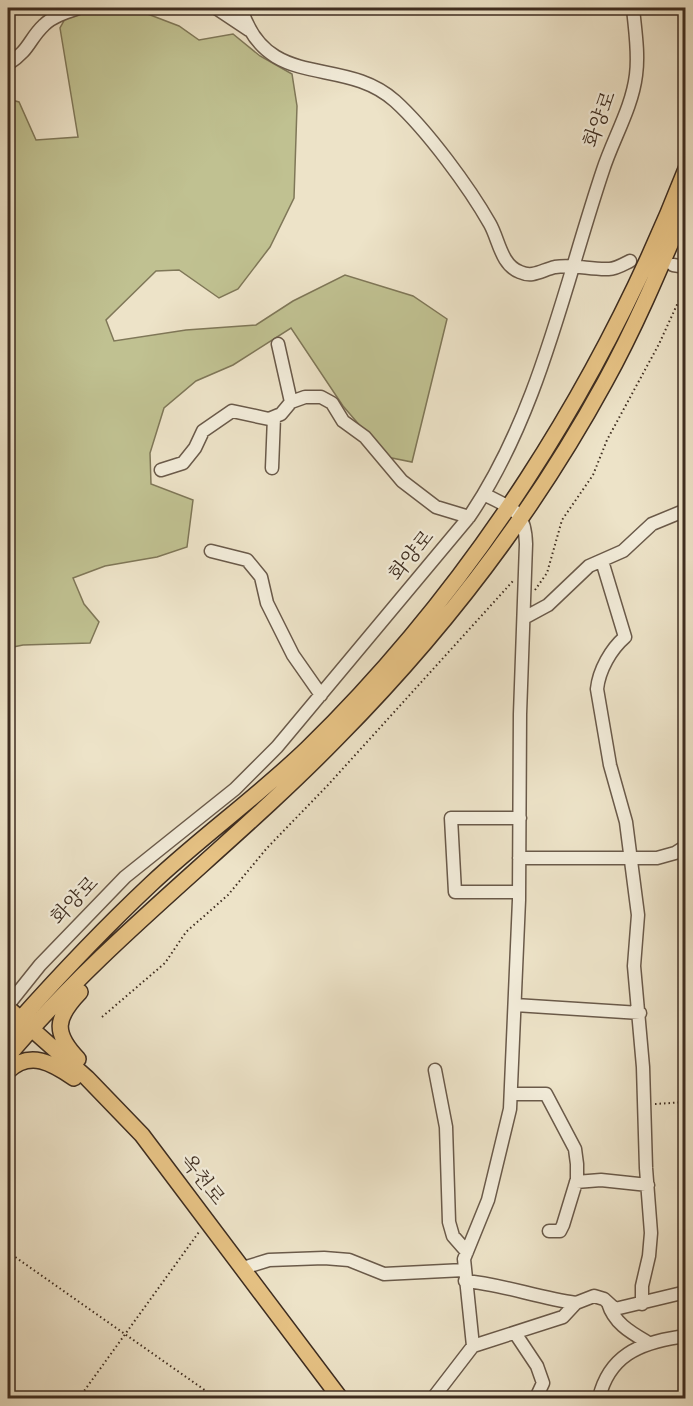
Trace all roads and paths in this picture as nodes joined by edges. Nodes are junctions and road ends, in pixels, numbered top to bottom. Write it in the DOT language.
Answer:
graph roads {
  1 [pos="79,8"];
  2 [pos="216,8"];
  3 [pos="241,8"];
  4 [pos="633,8"];
  5 [pos="249,30"];
  6 [pos="8,64"];
  7 [pos="686,169"];
  8 [pos="686,207"];
  9 [pos="630,261"];
  10 [pos="574,266"];
  11 [pos="686,285"];
  12 [pos="278,344"];
  13 [pos="291,402"];
  14 [pos="274,417"];
  15 [pos="272,468"];
  16 [pos="161,470"];
  17 [pos="484,494"];
  18 [pos="507,507"];
  19 [pos="686,510"];
  20 [pos="521,516"];
  21 [pos="469,517"];
  22 [pos="211,551"];
  23 [pos="602,561"];
  24 [pos="525,572"];
  25 [pos="524,595"];
  26 [pos="524,618"];
  27 [pos="321,695"];
  28 [pos="520,818"];
  29 [pos="686,846"];
  30 [pos="519,858"];
  31 [pos="629,858"];
  32 [pos="519,892"];
  33 [pos="145,919"];
  34 [pos="515,1005"];
  35 [pos="8,1007"];
  36 [pos="640,1013"];
  37 [pos="102,1017"];
  38 [pos="24,1025"];
  39 [pos="8,1033"];
  40 [pos="8,1056"];
  41 [pos="435,1070"];
  42 [pos="8,1071"];
  43 [pos="511,1094"];
  44 [pos="686,1102"];
  45 [pos="115,1105"];
  46 [pos="643,1106"];
  47 [pos="576,1182"];
  48 [pos="648,1185"];
  49 [pos="209,1221"];
  50 [pos="549,1230"];
  51 [pos="8,1252"];
  52 [pos="467,1252"];
  53 [pos="243,1268"];
  54 [pos="465,1276"];
  55 [pos="686,1292"];
  56 [pos="576,1303"];
  57 [pos="608,1303"];
  58 [pos="642,1304"];
  59 [pos="124,1333"];
  60 [pos="515,1333"];
  61 [pos="679,1337"];
  62 [pos="647,1342"];
  63 [pos="473,1346"];
  64 [pos="79,1398"];
  65 [pos="216,1398"];
  66 [pos="340,1398"];
  67 [pos="433,1398"];
  68 [pos="536,1398"];
  69 [pos="599,1398"];
  1 -- 6 [label="street"];
  2 -- 5 [label="street"];
  3 -- 5 [label="street"];
  4 -- 10 [label="street, 화양로"];
  5 -- 10 [label="street"];
  7 -- 18 [label="main road"];
  8 -- 20 [label="main road"];
  9 -- 10 [label="street"];
  10 -- 17 [label="street, 화양로"];
  11 -- 25 [label="path"];
  12 -- 13 [label="street"];
  13 -- 14 [label="street"];
  13 -- 21 [label="street"];
  14 -- 15 [label="street"];
  14 -- 16 [label="street"];
  17 -- 18 [label="street"];
  17 -- 21 [label="street, 화양로"];
  18 -- 20 [label="street"];
  18 -- 38 [label="main road"];
  19 -- 23 [label="street"];
  20 -- 24 [label="street"];
  20 -- 33 [label="main road"];
  21 -- 27 [label="street, 화양로"];
  22 -- 27 [label="street"];
  23 -- 26 [label="street"];
  23 -- 31 [label="street"];
  24 -- 25 [label="street"];
  24 -- 37 [label="path"];
  25 -- 26 [label="street"];
  26 -- 28 [label="street"];
  27 -- 35 [label="street, 화양로"];
  28 -- 30 [label="street"];
  28 -- 32 [label="street"];
  29 -- 31 [label="street"];
  30 -- 31 [label="street"];
  30 -- 32 [label="street"];
  31 -- 36 [label="street"];
  32 -- 34 [label="street"];
  33 -- 38 [label="main road"];
  33 -- 45 [label="main road"];
  34 -- 36 [label="street"];
  34 -- 43 [label="street"];
  35 -- 38 [label="main road, 옥천로"];
  36 -- 46 [label="street"];
  38 -- 39 [label="main road"];
  38 -- 40 [label="main road"];
  38 -- 45 [label="main road, 옥천로"];
  41 -- 52 [label="street"];
  42 -- 45 [label="main road"];
  43 -- 47 [label="street"];
  43 -- 52 [label="street"];
  44 -- 46 [label="path"];
  45 -- 49 [label="main road, 옥천로"];
  46 -- 48 [label="street"];
  47 -- 48 [label="street"];
  47 -- 50 [label="street"];
  48 -- 58 [label="street"];
  49 -- 53 [label="main road, 옥천로"];
  49 -- 59 [label="path"];
  51 -- 59 [label="path"];
  52 -- 54 [label="street"];
  53 -- 54 [label="street"];
  53 -- 66 [label="main road, 옥천로"];
  54 -- 56 [label="street"];
  54 -- 63 [label="street"];
  55 -- 58 [label="street"];
  56 -- 57 [label="street"];
  56 -- 60 [label="street"];
  57 -- 58 [label="street"];
  57 -- 62 [label="street"];
  59 -- 64 [label="path"];
  59 -- 65 [label="path"];
  60 -- 63 [label="street"];
  60 -- 68 [label="street"];
  61 -- 62 [label="street"];
  62 -- 69 [label="street"];
  63 -- 67 [label="street"];
}
